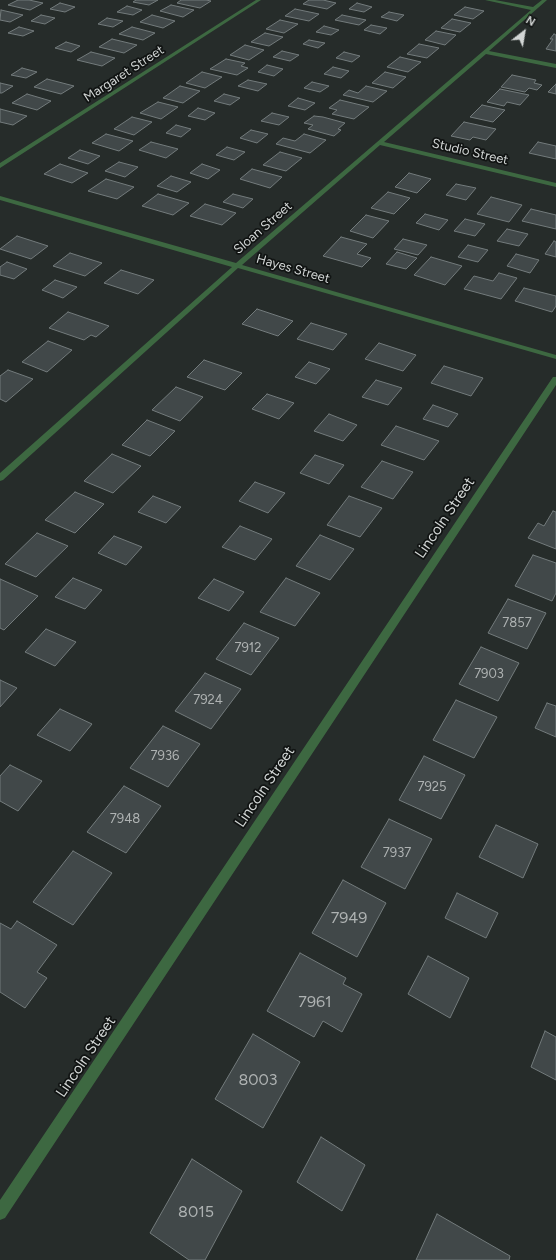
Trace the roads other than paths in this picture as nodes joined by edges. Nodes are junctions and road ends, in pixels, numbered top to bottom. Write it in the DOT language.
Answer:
graph roads {
  1 [pos="259,0"];
  2 [pos="488,0"];
  3 [pos="544,0"];
  4 [pos="534,9"];
  5 [pos="485,52"];
  6 [pos="556,66"];
  7 [pos="379,143"];
  8 [pos="0,166"];
  9 [pos="556,185"];
  10 [pos="0,198"];
  11 [pos="238,265"];
  12 [pos="556,357"];
  13 [pos="556,379"];
  14 [pos="0,478"];
  15 [pos="0,1213"];
  1 -- 8 [label="street, Margaret Street"];
  2 -- 4 [label="street"];
  3 -- 4 [label="street, Sloan Street"];
  4 -- 5 [label="street, Sloan Street"];
  5 -- 6 [label="street"];
  5 -- 7 [label="street, Sloan Street"];
  7 -- 9 [label="street, Studio Street"];
  7 -- 11 [label="street, Sloan Street"];
  10 -- 11 [label="street, Hayes Street"];
  11 -- 12 [label="street, Hayes Street"];
  11 -- 14 [label="street, Sloan Street"];
  13 -- 15 [label="street, Lincoln Street"];
}
